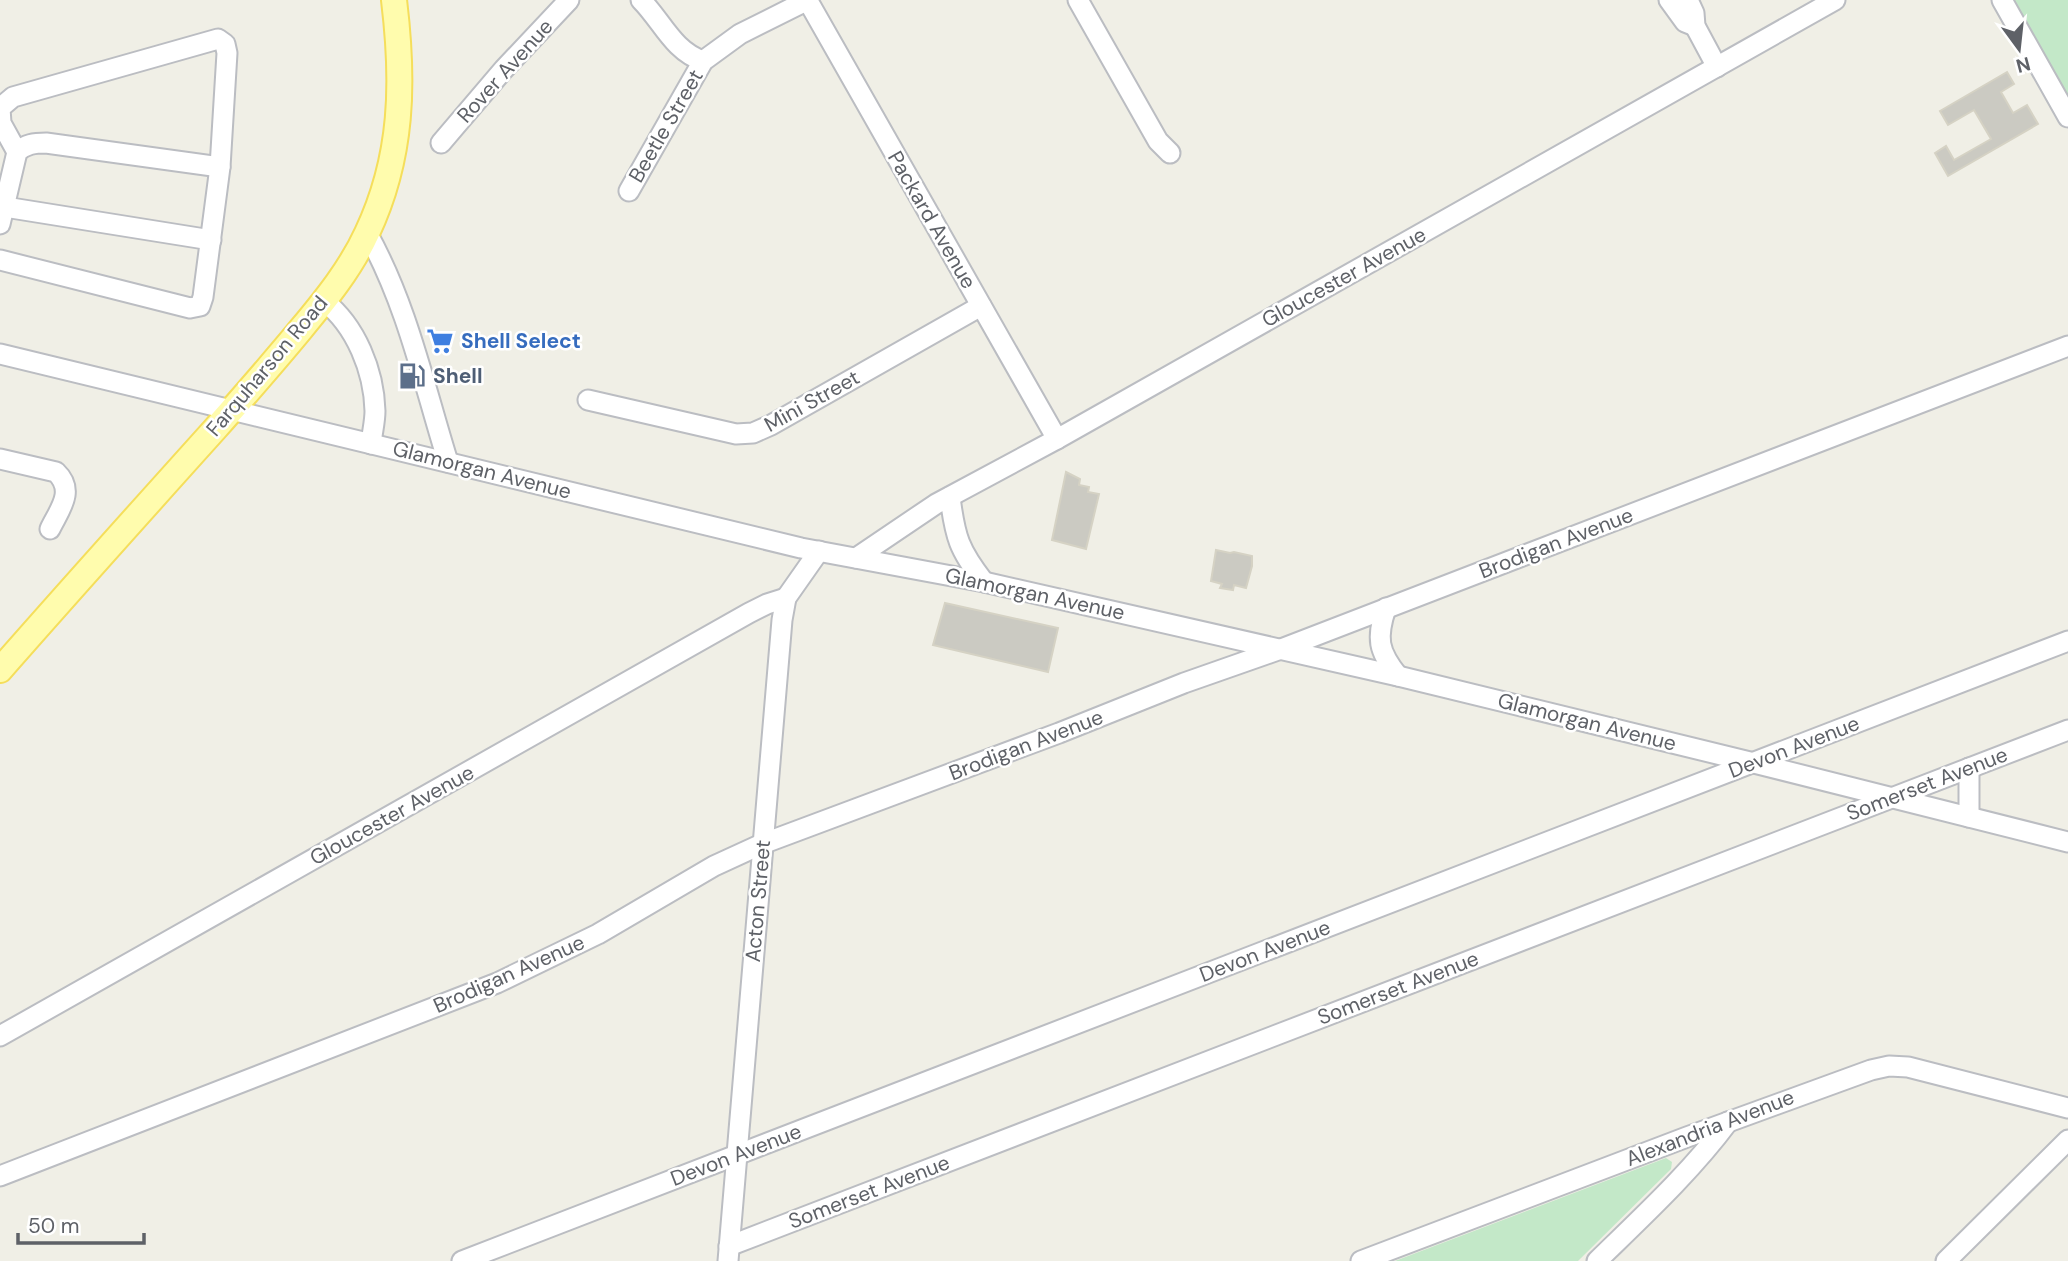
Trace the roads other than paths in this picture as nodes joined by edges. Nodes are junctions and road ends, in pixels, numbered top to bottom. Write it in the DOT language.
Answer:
graph roads {
  1 [pos="394,0"];
  2 [pos="569,0"];
  3 [pos="641,0"];
  4 [pos="1078,0"];
  5 [pos="1835,0"];
  6 [pos="2002,0"];
  7 [pos="808,1"];
  8 [pos="1680,3"];
  9 [pos="703,61"];
  10 [pos="1717,67"];
  11 [pos="2068,117"];
  12 [pos="441,143"];
  13 [pos="17,152"];
  14 [pos="1170,153"];
  15 [pos="220,167"];
  16 [pos="629,191"];
  17 [pos="3,216"];
  18 [pos="367,233"];
  19 [pos="211,240"];
  20 [pos="0,260"];
  21 [pos="324,301"];
  22 [pos="981,306"];
  23 [pos="2068,346"];
  24 [pos="0,354"];
  25 [pos="588,400"];
  26 [pos="232,410"];
  27 [pos="1057,439"];
  28 [pos="371,444"];
  29 [pos="0,459"];
  30 [pos="448,462"];
  31 [pos="950,497"];
  32 [pos="50,529"];
  33 [pos="819,551"];
  34 [pos="856,558"];
  35 [pos="984,582"];
  36 [pos="786,598"];
  37 [pos="1386,608"];
  38 [pos="2068,641"];
  39 [pos="1281,649"];
  40 [pos="0,670"];
  41 [pos="1398,676"];
  42 [pos="2068,730"];
  43 [pos="1754,762"];
  44 [pos="1969,768"];
  45 [pos="1891,797"];
  46 [pos="1969,817"];
  47 [pos="2068,842"];
  48 [pos="762,844"];
  49 [pos="0,1036"];
  50 [pos="2068,1108"];
  51 [pos="1728,1122"];
  52 [pos="2068,1140"];
  53 [pos="736,1154"];
  54 [pos="0,1176"];
  55 [pos="728,1254"];
  56 [pos="462,1261"];
  57 [pos="1361,1261"];
  58 [pos="1597,1261"];
  59 [pos="1946,1261"];
  1 -- 18 [label="main road, Farquharson Road"];
  2 -- 12 [label="street, Rover Avenue"];
  3 -- 9 [label="street"];
  4 -- 14 [label="street"];
  5 -- 10 [label="street, Gloucester Avenue"];
  6 -- 11 [label="street"];
  7 -- 9 [label="street"];
  7 -- 22 [label="street, Packard Avenue"];
  8 -- 10 [label="street"];
  9 -- 16 [label="street, Beetle Street"];
  10 -- 27 [label="street, Gloucester Avenue"];
  13 -- 15 [label="street"];
  13 -- 15 [label="street"];
  13 -- 17 [label="street"];
  15 -- 19 [label="street"];
  17 -- 19 [label="street"];
  18 -- 21 [label="main road, Farquharson Road"];
  18 -- 30 [label="street"];
  19 -- 20 [label="street"];
  21 -- 26 [label="main road, Farquharson Road"];
  21 -- 28 [label="street"];
  22 -- 25 [label="street, Mini Street"];
  22 -- 27 [label="street, Packard Avenue"];
  23 -- 37 [label="street, Brodigan Avenue"];
  24 -- 26 [label="street, Glamorgan Avenue"];
  26 -- 28 [label="street, Glamorgan Avenue"];
  26 -- 40 [label="main road, Farquharson Road"];
  27 -- 31 [label="street, Gloucester Avenue"];
  28 -- 30 [label="street, Glamorgan Avenue"];
  29 -- 32 [label="street"];
  30 -- 33 [label="street, Glamorgan Avenue"];
  31 -- 34 [label="street, Gloucester Avenue"];
  31 -- 35 [label="street"];
  33 -- 34 [label="street, Glamorgan Avenue"];
  33 -- 36 [label="street, Acton Street"];
  34 -- 35 [label="street, Glamorgan Avenue"];
  35 -- 39 [label="street, Glamorgan Avenue"];
  36 -- 48 [label="street, Acton Street"];
  36 -- 49 [label="street, Gloucester Avenue"];
  37 -- 39 [label="street, Brodigan Avenue"];
  37 -- 41 [label="street"];
  38 -- 43 [label="street, Devon Avenue"];
  39 -- 41 [label="street, Glamorgan Avenue"];
  39 -- 48 [label="street, Brodigan Avenue"];
  41 -- 43 [label="street, Glamorgan Avenue"];
  42 -- 44 [label="street, Somerset Avenue"];
  43 -- 45 [label="street, Glamorgan Avenue"];
  43 -- 53 [label="street, Devon Avenue"];
  44 -- 45 [label="street, Somerset Avenue"];
  44 -- 46 [label="street"];
  45 -- 46 [label="street, Glamorgan Avenue"];
  45 -- 55 [label="street, Somerset Avenue"];
  46 -- 47 [label="street, Glamorgan Avenue"];
  48 -- 53 [label="street, Acton Street"];
  48 -- 54 [label="street, Brodigan Avenue"];
  50 -- 51 [label="street, Alexandria Avenue"];
  51 -- 57 [label="street, Alexandria Avenue"];
  51 -- 58 [label="street"];
  52 -- 59 [label="street"];
  53 -- 55 [label="street, Acton Street"];
  53 -- 56 [label="street, Devon Avenue"];
}
